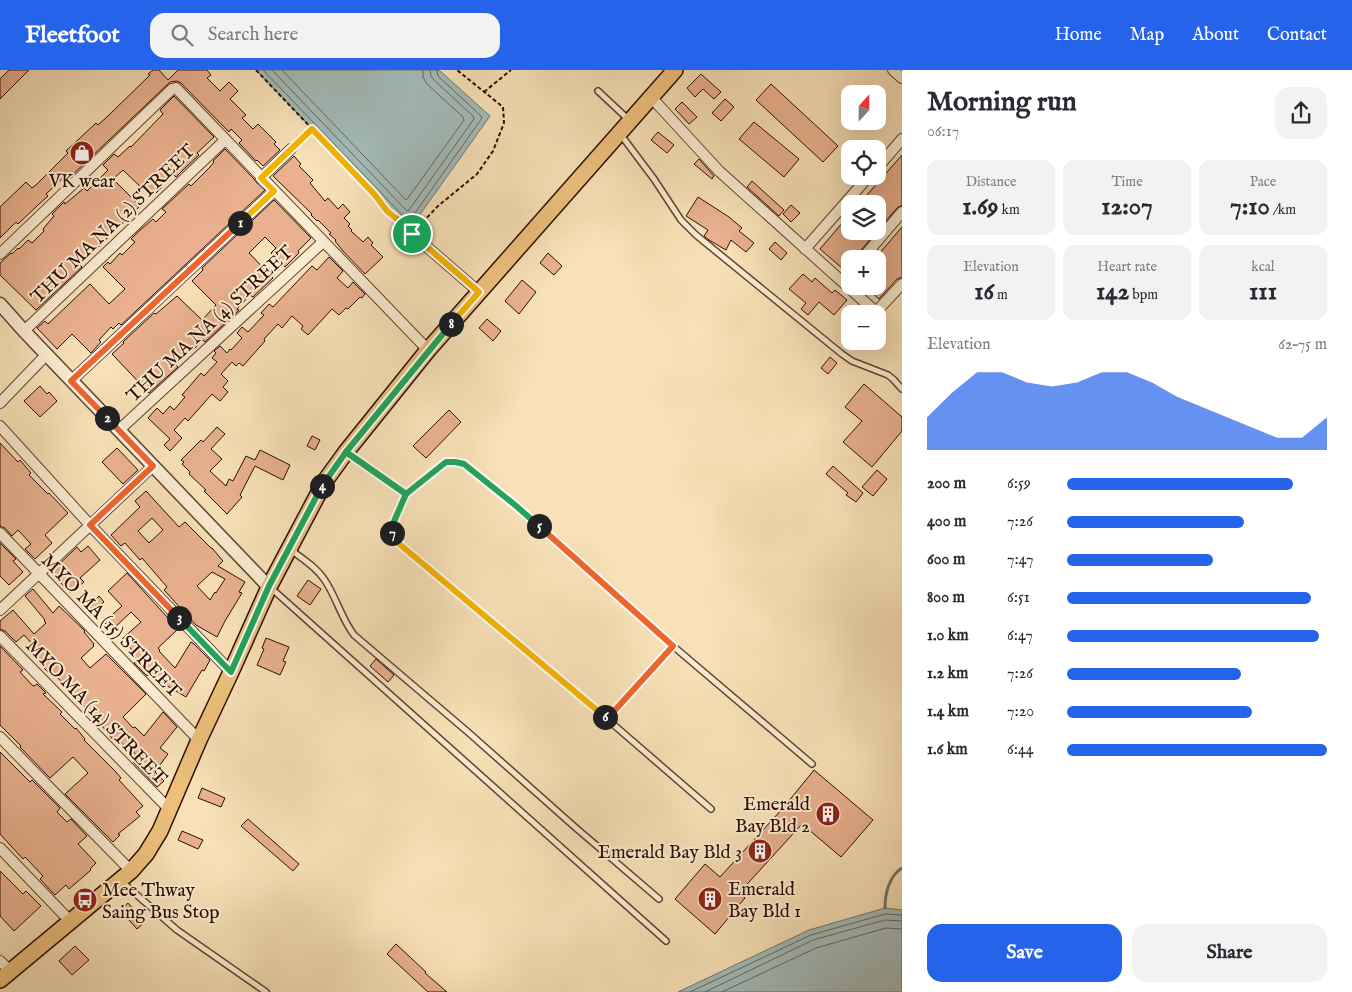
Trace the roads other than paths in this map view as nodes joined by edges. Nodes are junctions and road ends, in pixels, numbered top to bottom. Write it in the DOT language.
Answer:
graph roads {
  1 [pos="675,70"];
  2 [pos="893,70"];
  3 [pos="902,78"];
  4 [pos="598,91"];
  5 [pos="651,98"];
  6 [pos="630,120"];
  7 [pos="619,132"];
  8 [pos="902,139"];
  9 [pos="225,140"];
  10 [pos="291,149"];
  11 [pos="886,158"];
  12 [pos="261,178"];
  13 [pos="861,185"];
  14 [pos="274,191"];
  15 [pos="902,212"];
  16 [pos="412,234"];
  17 [pos="323,242"];
  18 [pos="806,249"];
  19 [pos="870,250"];
  20 [pos="0,254"];
  21 [pos="841,280"];
  22 [pos="902,284"];
  23 [pos="479,292"];
  24 [pos="857,295"];
  25 [pos="0,304"];
  26 [pos="24,331"];
  27 [pos="428,350"];
  28 [pos="46,354"];
  29 [pos="71,381"];
  30 [pos="902,389"];
  31 [pos="0,403"];
  32 [pos="0,426"];
  33 [pos="119,430"];
  34 [pos="346,452"];
  35 [pos="153,466"];
  36 [pos="406,494"];
  37 [pos="90,525"];
  38 [pos="0,533"];
  39 [pos="289,548"];
  40 [pos="39,574"];
  41 [pos="269,586"];
  42 [pos="0,610"];
  43 [pos="0,636"];
  44 [pos="673,646"];
  45 [pos="231,672"];
  46 [pos="607,719"];
  47 [pos="0,737"];
  48 [pos="199,740"];
  49 [pos="812,764"];
  50 [pos="169,809"];
  51 [pos="711,809"];
  52 [pos="2,853"];
  53 [pos="125,876"];
  54 [pos="659,899"];
  55 [pos="70,921"];
  56 [pos="666,941"];
  57 [pos="3,971"];
  58 [pos="266,992"];
  1 -- 5 [label="main road"];
  2 -- 3 [label="street"];
  4 -- 6 [label="lane"];
  5 -- 6 [label="main road"];
  5 -- 18 [label="street"];
  6 -- 7 [label="main road"];
  7 -- 23 [label="main road"];
  7 -- 30 [label="lane"];
  8 -- 11 [label="street"];
  9 -- 12 [label="street"];
  9 -- 20 [label="street"];
  9 -- 26 [label="street, THU MA NA (2) STREET"];
  10 -- 12 [label="street"];
  12 -- 14 [label="street"];
  13 -- 18 [label="street"];
  14 -- 17 [label="street"];
  14 -- 29 [label="street"];
  15 -- 19 [label="street"];
  16 -- 23 [label="street"];
  17 -- 27 [label="street"];
  17 -- 33 [label="street, THU MA NA (4) STREET"];
  18 -- 21 [label="street"];
  22 -- 24 [label="street"];
  23 -- 27 [label="main road"];
  25 -- 26 [label="street"];
  26 -- 28 [label="street"];
  27 -- 34 [label="main road"];
  28 -- 29 [label="street"];
  28 -- 31 [label="street"];
  29 -- 33 [label="street"];
  32 -- 37 [label="street"];
  33 -- 35 [label="street"];
  34 -- 36 [label="lane"];
  34 -- 39 [label="main road"];
  35 -- 37 [label="street"];
  35 -- 41 [label="street"];
  36 -- 44 [label="lane"];
  36 -- 46 [label="lane"];
  37 -- 40 [label="street"];
  37 -- 45 [label="street"];
  38 -- 40 [label="street, MYO MA (15) STREET"];
  39 -- 41 [label="main road"];
  39 -- 54 [label="lane"];
  40 -- 42 [label="street"];
  40 -- 48 [label="street, MYO MA (15) STREET"];
  41 -- 45 [label="main road"];
  41 -- 56 [label="lane"];
  43 -- 50 [label="street, MYO MA (14) STREET"];
  44 -- 46 [label="lane"];
  44 -- 49 [label="lane"];
  45 -- 48 [label="main road"];
  46 -- 51 [label="lane"];
  47 -- 53 [label="street"];
  48 -- 50 [label="main road"];
  50 -- 53 [label="main road"];
  52 -- 55 [label="street"];
  53 -- 55 [label="main road"];
  53 -- 58 [label="lane"];
  55 -- 57 [label="main road"];
}
